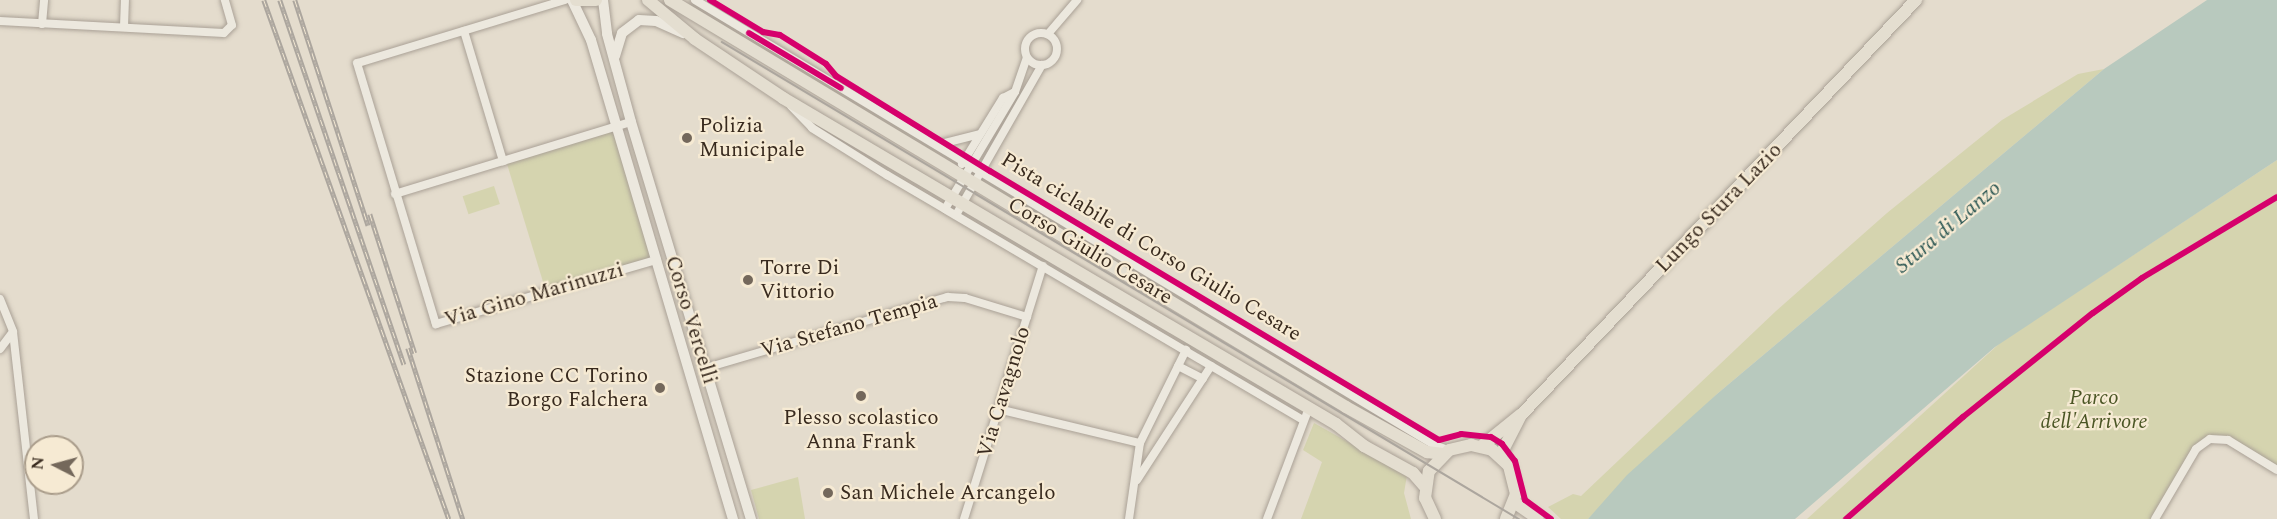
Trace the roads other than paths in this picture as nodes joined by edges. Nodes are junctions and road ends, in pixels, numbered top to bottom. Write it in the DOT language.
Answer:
graph roads {
  1 [pos="44,0"];
  2 [pos="125,0"];
  3 [pos="225,0"];
  4 [pos="565,0"];
  5 [pos="574,0"];
  6 [pos="596,0"];
  7 [pos="603,0"];
  8 [pos="648,0"];
  9 [pos="670,0"];
  10 [pos="695,0"];
  11 [pos="1077,0"];
  12 [pos="1916,0"];
  13 [pos="1063,20"];
  14 [pos="0,21"];
  15 [pos="42,24"];
  16 [pos="124,27"];
  17 [pos="464,31"];
  18 [pos="1048,34"];
  19 [pos="741,35"];
  20 [pos="695,39"];
  21 [pos="1056,42"];
  22 [pos="1027,58"];
  23 [pos="615,65"];
  24 [pos="1042,65"];
  25 [pos="1015,92"];
  26 [pos="631,122"];
  27 [pos="615,127"];
  28 [pos="980,134"];
  29 [pos="938,145"];
  30 [pos="503,161"];
  31 [pos="969,172"];
  32 [pos="395,194"];
  33 [pos="954,206"];
  34 [pos="657,260"];
  35 [pos="1043,266"];
  36 [pos="0,299"];
  37 [pos="1139,316"];
  38 [pos="1027,317"];
  39 [pos="13,332"];
  40 [pos="0,349"];
  41 [pos="1186,350"];
  42 [pos="1178,366"];
  43 [pos="1211,366"];
  44 [pos="706,368"];
  45 [pos="1203,379"];
  46 [pos="1309,408"];
  47 [pos="998,409"];
  48 [pos="1521,415"];
  49 [pos="1303,420"];
  50 [pos="1140,443"];
  51 [pos="1482,446"];
  52 [pos="1446,452"];
  53 [pos="1500,456"];
  54 [pos="2277,470"];
  55 [pos="1136,482"];
  56 [pos="1425,487"];
  57 [pos="724,490"];
  58 [pos="1514,502"];
  59 [pos="34,519"];
  60 [pos="723,519"];
  61 [pos="733,519"];
  62 [pos="751,519"];
  63 [pos="964,519"];
  64 [pos="1129,519"];
  65 [pos="1267,519"];
  66 [pos="1435,519"];
  67 [pos="1506,519"];
  68 [pos="1538,519"];
  69 [pos="2155,519"];
  1 -- 15 [label="street"];
  2 -- 16 [label="street"];
  3 -- 16 [label="street"];
  4 -- 17 [label="street"];
  5 -- 6 [label="main road"];
  5 -- 27 [label="main road, Corso Vercelli"];
  7 -- 23 [label="main road, Corso Vercelli"];
  8 -- 20 [label="main road, Corso Giulio Cesare"];
  9 -- 19 [label="main road, Corso Giulio Cesare"];
  10 -- 19 [label="street, Corso Giulio Cesare"];
  11 -- 13 [label="street"];
  12 -- 48 [label="main road, Lungo Stura Lazio"];
  13 -- 18 [label="street"];
  13 -- 21 [label="street"];
  14 -- 15 [label="street"];
  15 -- 16 [label="street"];
  17 -- 30 [label="street"];
  17 -- 32 [label="street"];
  18 -- 21 [label="street"];
  18 -- 22 [label="street"];
  19 -- 29 [label="street, Corso Giulio Cesare"];
  19 -- 31 [label="main road, Corso Giulio Cesare"];
  20 -- 23 [label="main road"];
  20 -- 33 [label="main road, Corso Giulio Cesare"];
  21 -- 24 [label="street"];
  22 -- 24 [label="street"];
  22 -- 25 [label="street"];
  23 -- 26 [label="main road, Corso Vercelli"];
  24 -- 31 [label="street"];
  25 -- 28 [label="street"];
  25 -- 31 [label="street"];
  26 -- 27 [label="street"];
  26 -- 44 [label="main road, Corso Vercelli"];
  27 -- 30 [label="street"];
  27 -- 34 [label="main road, Corso Vercelli"];
  28 -- 29 [label="street"];
  28 -- 31 [label="street"];
  29 -- 31 [label="street, Corso Giulio Cesare"];
  30 -- 32 [label="street"];
  31 -- 33 [label="street"];
  31 -- 52 [label="main road, Corso Giulio Cesare"];
  32 -- 34 [label="street, Via Gino Marinuzzi"];
  33 -- 35 [label="street, Corso Giulio Cesare"];
  33 -- 37 [label="main road, Corso Giulio Cesare"];
  34 -- 57 [label="main road, Corso Vercelli"];
  35 -- 37 [label="street, Corso Giulio Cesare"];
  35 -- 38 [label="street, Via Cavagnolo"];
  36 -- 39 [label="street"];
  37 -- 41 [label="street, Corso Giulio Cesare"];
  37 -- 46 [label="main road, Corso Giulio Cesare"];
  38 -- 44 [label="street, Via Stefano Tempia"];
  38 -- 47 [label="street, Via Cavagnolo"];
  39 -- 40 [label="street"];
  39 -- 59 [label="street"];
  41 -- 42 [label="street"];
  41 -- 43 [label="street, Corso Giulio Cesare"];
  42 -- 45 [label="street"];
  42 -- 50 [label="street"];
  43 -- 45 [label="street"];
  43 -- 49 [label="street, Corso Giulio Cesare"];
  44 -- 62 [label="main road, Corso Vercelli"];
  45 -- 55 [label="street"];
  46 -- 49 [label="street"];
  46 -- 56 [label="main road, Corso Giulio Cesare"];
  47 -- 50 [label="street"];
  47 -- 63 [label="street, Via Cavagnolo"];
  48 -- 51 [label="main road, Lungo Stura Lazio"];
  48 -- 53 [label="main road, Lungo Stura Lazio"];
  49 -- 65 [label="street"];
  50 -- 55 [label="street"];
  51 -- 52 [label="main road"];
  51 -- 53 [label="main road"];
  52 -- 56 [label="main road"];
  53 -- 58 [label="main road"];
  54 -- 69 [label="street"];
  55 -- 64 [label="street"];
  56 -- 66 [label="main road"];
  57 -- 60 [label="main road"];
  57 -- 61 [label="main road, Corso Vercelli"];
  58 -- 67 [label="main road"];
  58 -- 68 [label="main road"];
}
